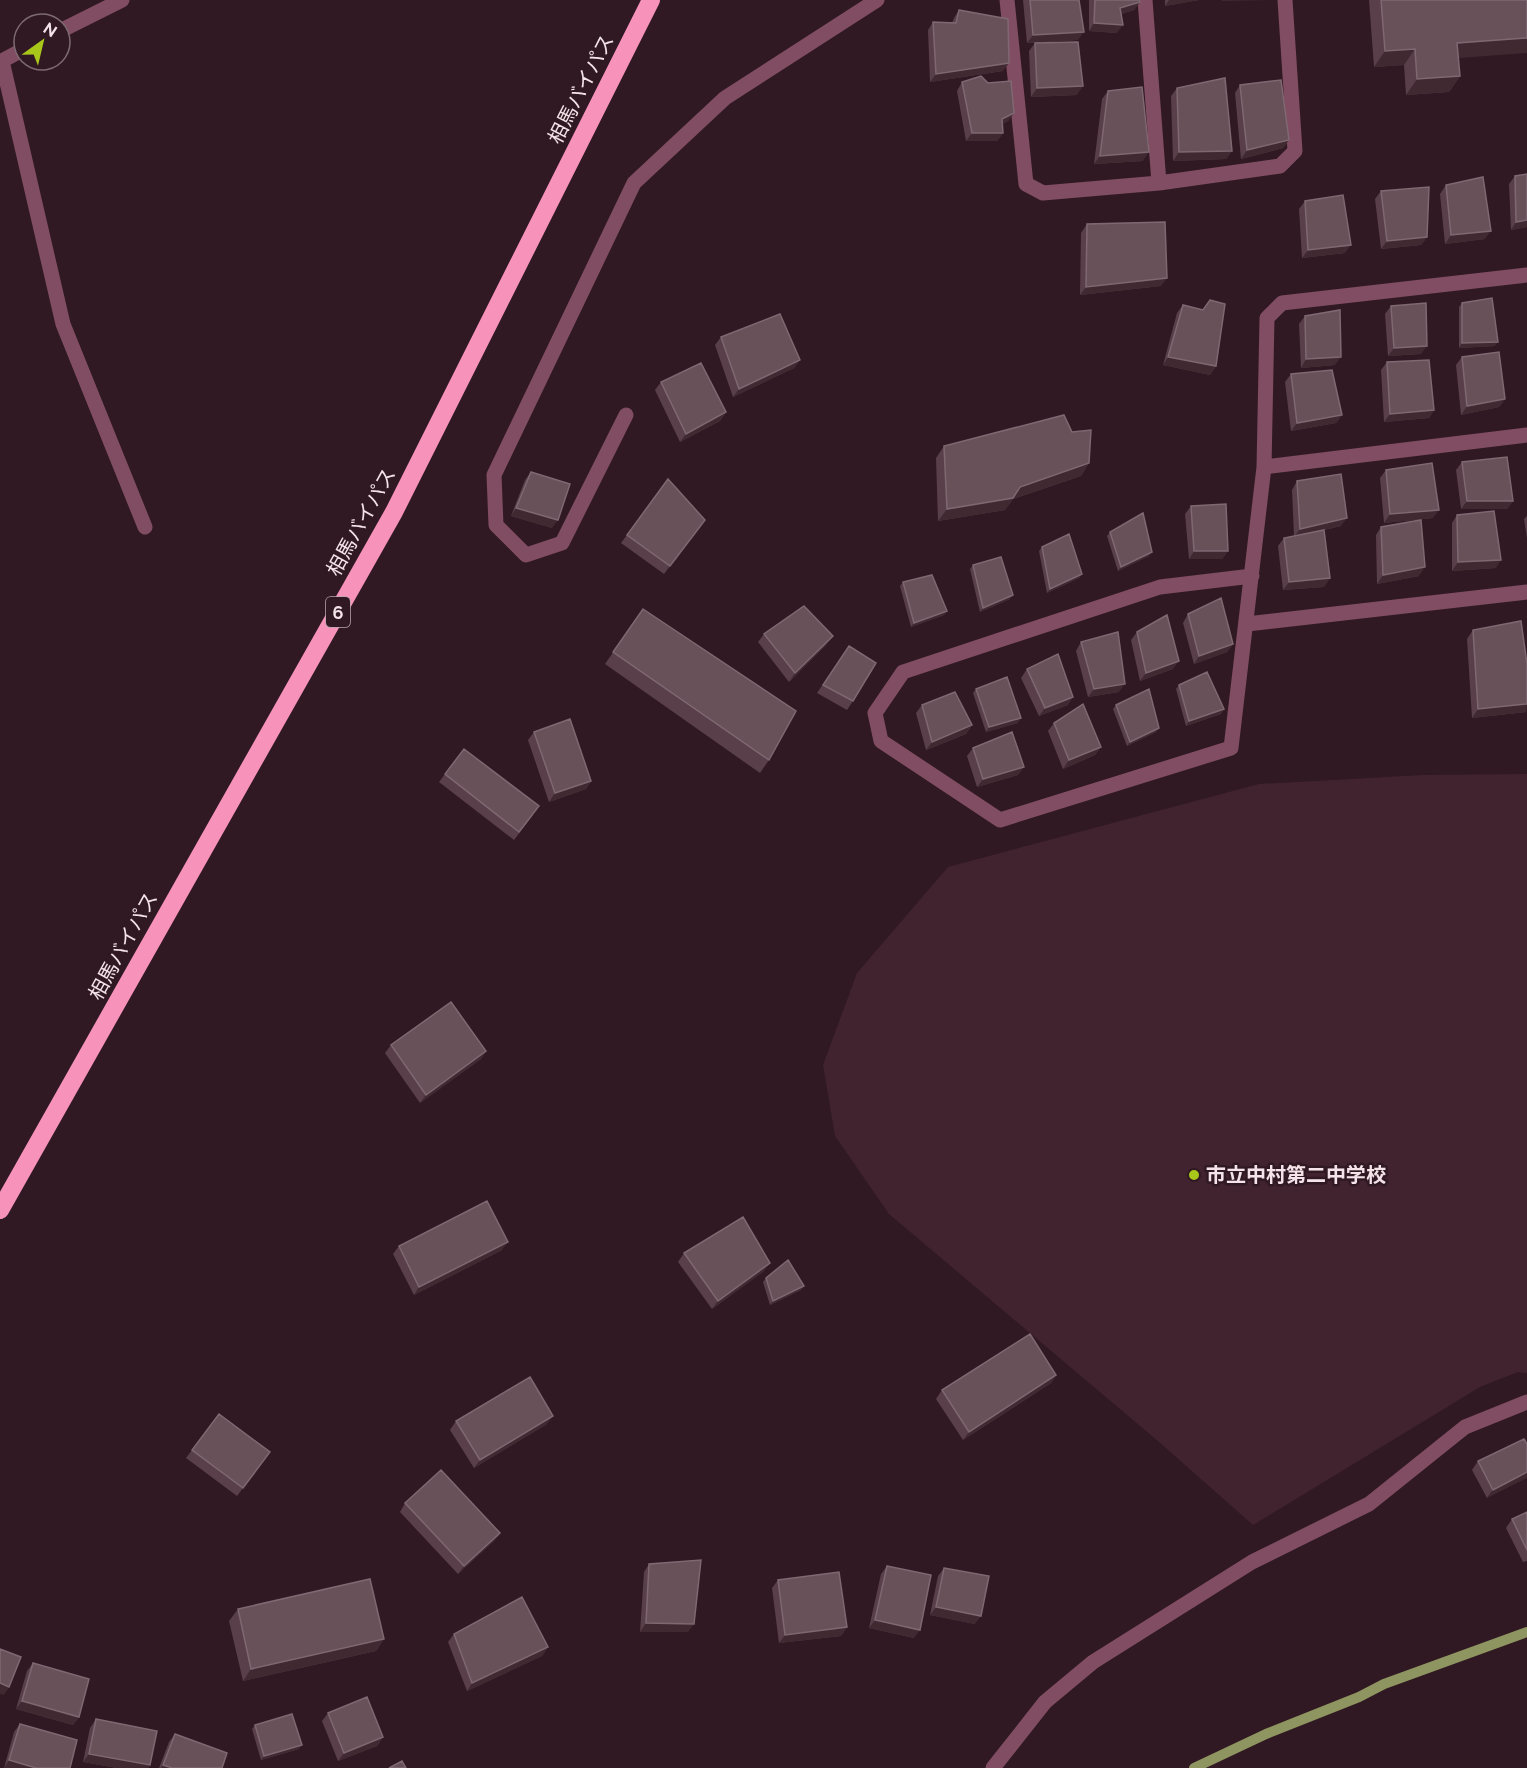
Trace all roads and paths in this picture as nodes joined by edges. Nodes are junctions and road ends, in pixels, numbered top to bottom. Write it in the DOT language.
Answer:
graph roads {
  1 [pos="122,0"];
  2 [pos="651,0"];
  3 [pos="877,0"];
  4 [pos="1007,0"];
  5 [pos="1145,0"];
  6 [pos="1285,0"];
  7 [pos="72,25"];
  8 [pos="1,61"];
  9 [pos="1159,183"];
  10 [pos="1527,274"];
  11 [pos="626,415"];
  12 [pos="1527,435"];
  13 [pos="1264,467"];
  14 [pos="145,527"];
  15 [pos="1252,576"];
  16 [pos="1527,592"];
  17 [pos="1246,624"];
  18 [pos="0,1210"];
  19 [pos="1527,1402"];
  20 [pos="993,1768"];
  1 -- 7 [label="street"];
  2 -- 18 [label="highway, 相馬バイパス / 6"];
  3 -- 11 [label="street"];
  4 -- 9 [label="street"];
  5 -- 9 [label="street"];
  6 -- 9 [label="street"];
  8 -- 14 [label="street"];
  10 -- 13 [label="street"];
  12 -- 13 [label="street"];
  13 -- 15 [label="street"];
  15 -- 17 [label="street"];
  15 -- 17 [label="street"];
  16 -- 17 [label="street"];
  19 -- 20 [label="street"];
}
